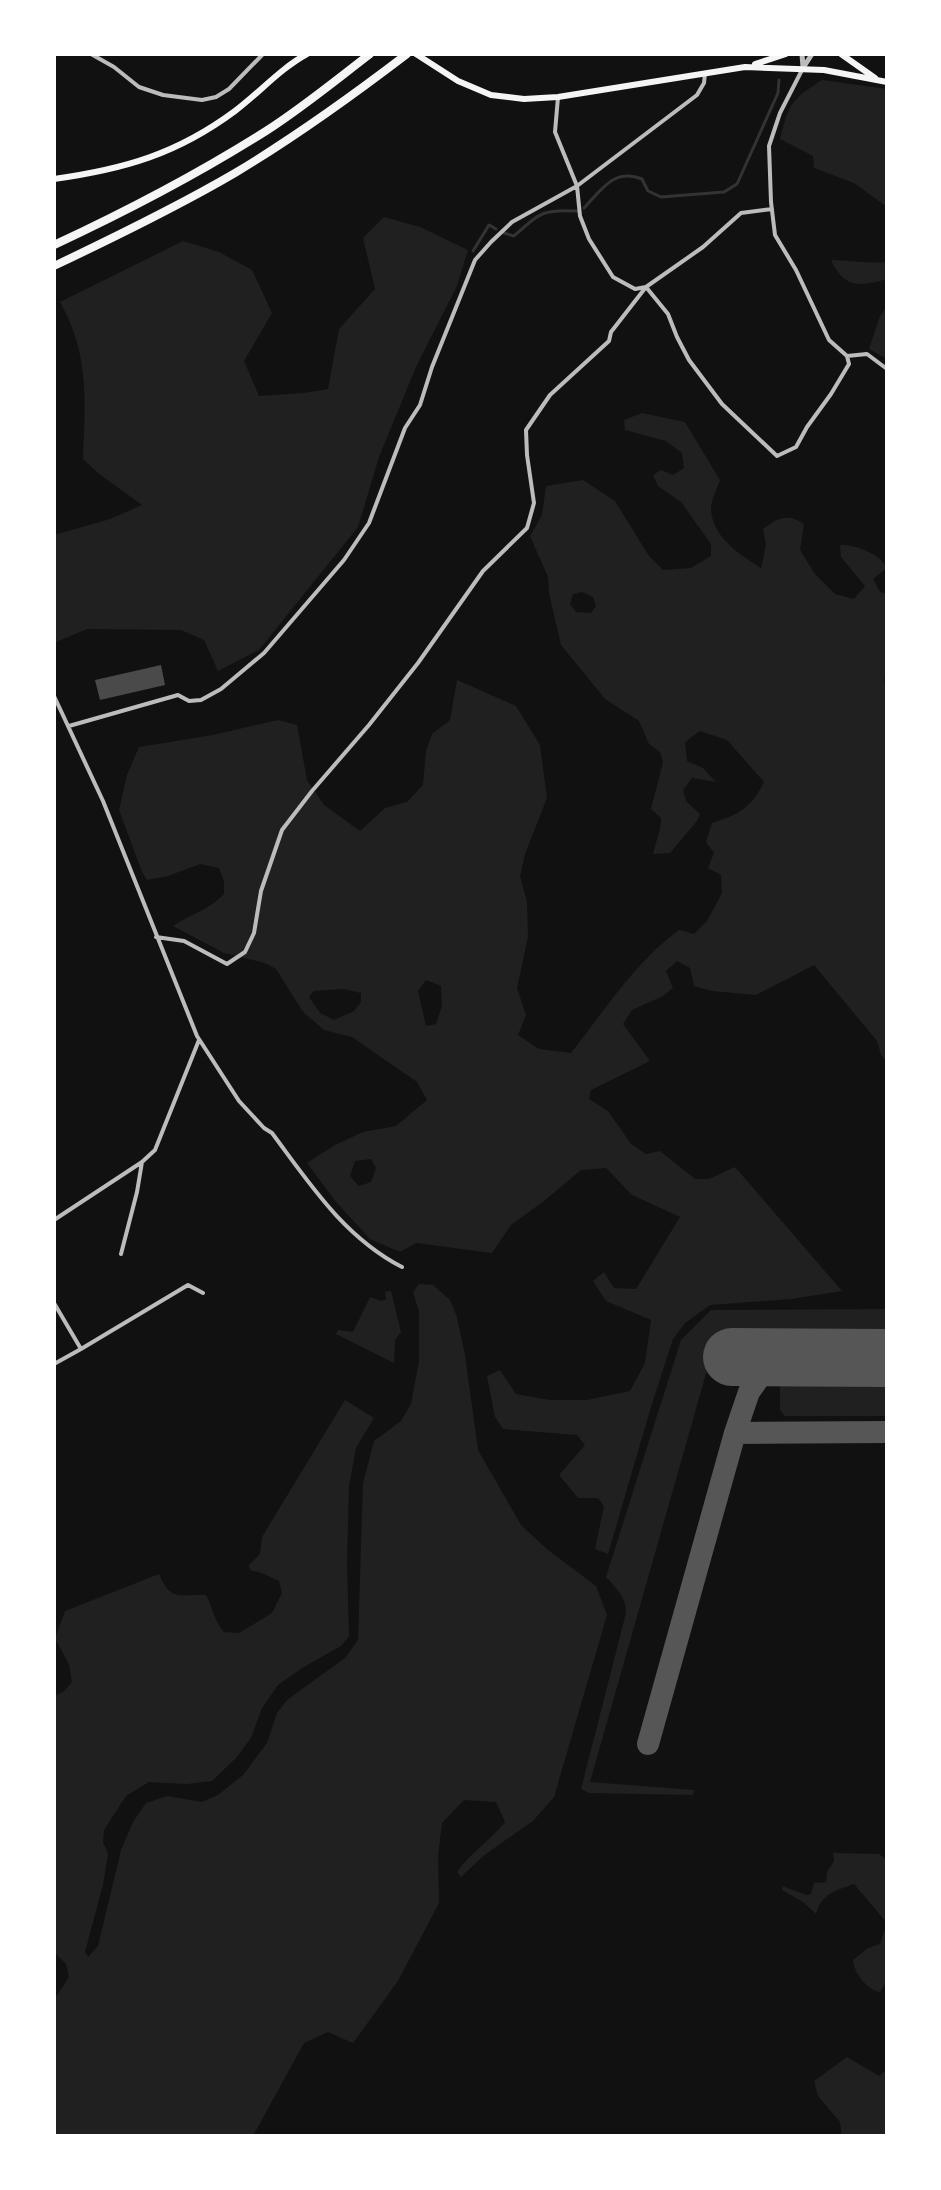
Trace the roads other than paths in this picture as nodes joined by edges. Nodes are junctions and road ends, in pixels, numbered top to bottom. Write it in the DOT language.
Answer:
graph roads {
  1 [pos="91,54"];
  2 [pos="263,54"];
  3 [pos="307,54"];
  4 [pos="370,54"];
  5 [pos="407,54"];
  6 [pos="416,54"];
  7 [pos="786,54"];
  8 [pos="802,54"];
  9 [pos="812,54"];
  10 [pos="841,54"];
  11 [pos="745,67"];
  12 [pos="803,68"];
  13 [pos="705,73"];
  14 [pos="878,80"];
  15 [pos="887,82"];
  16 [pos="558,97"];
  17 [pos="54,179"];
  18 [pos="577,186"];
  19 [pos="772,209"];
  20 [pos="54,245"];
  21 [pos="54,266"];
  22 [pos="646,287"];
  23 [pos="847,356"];
  24 [pos="887,369"];
  25 [pos="54,696"];
  26 [pos="69,726"];
  27 [pos="156,937"];
  28 [pos="199,1040"];
  29 [pos="142,1162"];
  30 [pos="54,1220"];
  31 [pos="121,1254"];
  32 [pos="402,1267"];
  33 [pos="203,1293"];
  34 [pos="54,1303"];
  35 [pos="81,1349"];
  36 [pos="54,1364"];
  1 -- 2 [label="street"];
  3 -- 17 [label="main road"];
  4 -- 20 [label="highway"];
  5 -- 21 [label="highway"];
  6 -- 16 [label="main road"];
  7 -- 11 [label="main road"];
  8 -- 12 [label="street"];
  9 -- 12 [label="street"];
  10 -- 14 [label="main road"];
  11 -- 12 [label="main road"];
  11 -- 13 [label="main road"];
  12 -- 14 [label="main road"];
  12 -- 19 [label="street"];
  13 -- 16 [label="main road"];
  13 -- 18 [label="street"];
  14 -- 15 [label="main road"];
  16 -- 18 [label="street"];
  18 -- 22 [label="street"];
  18 -- 26 [label="street"];
  19 -- 22 [label="street"];
  19 -- 23 [label="street"];
  22 -- 23 [label="street"];
  22 -- 27 [label="street"];
  23 -- 24 [label="street"];
  25 -- 26 [label="street"];
  26 -- 27 [label="street"];
  27 -- 28 [label="street"];
  28 -- 29 [label="street"];
  28 -- 32 [label="street"];
  29 -- 30 [label="street"];
  29 -- 31 [label="street"];
  33 -- 35 [label="street"];
  34 -- 35 [label="street"];
  35 -- 36 [label="street"];
}
